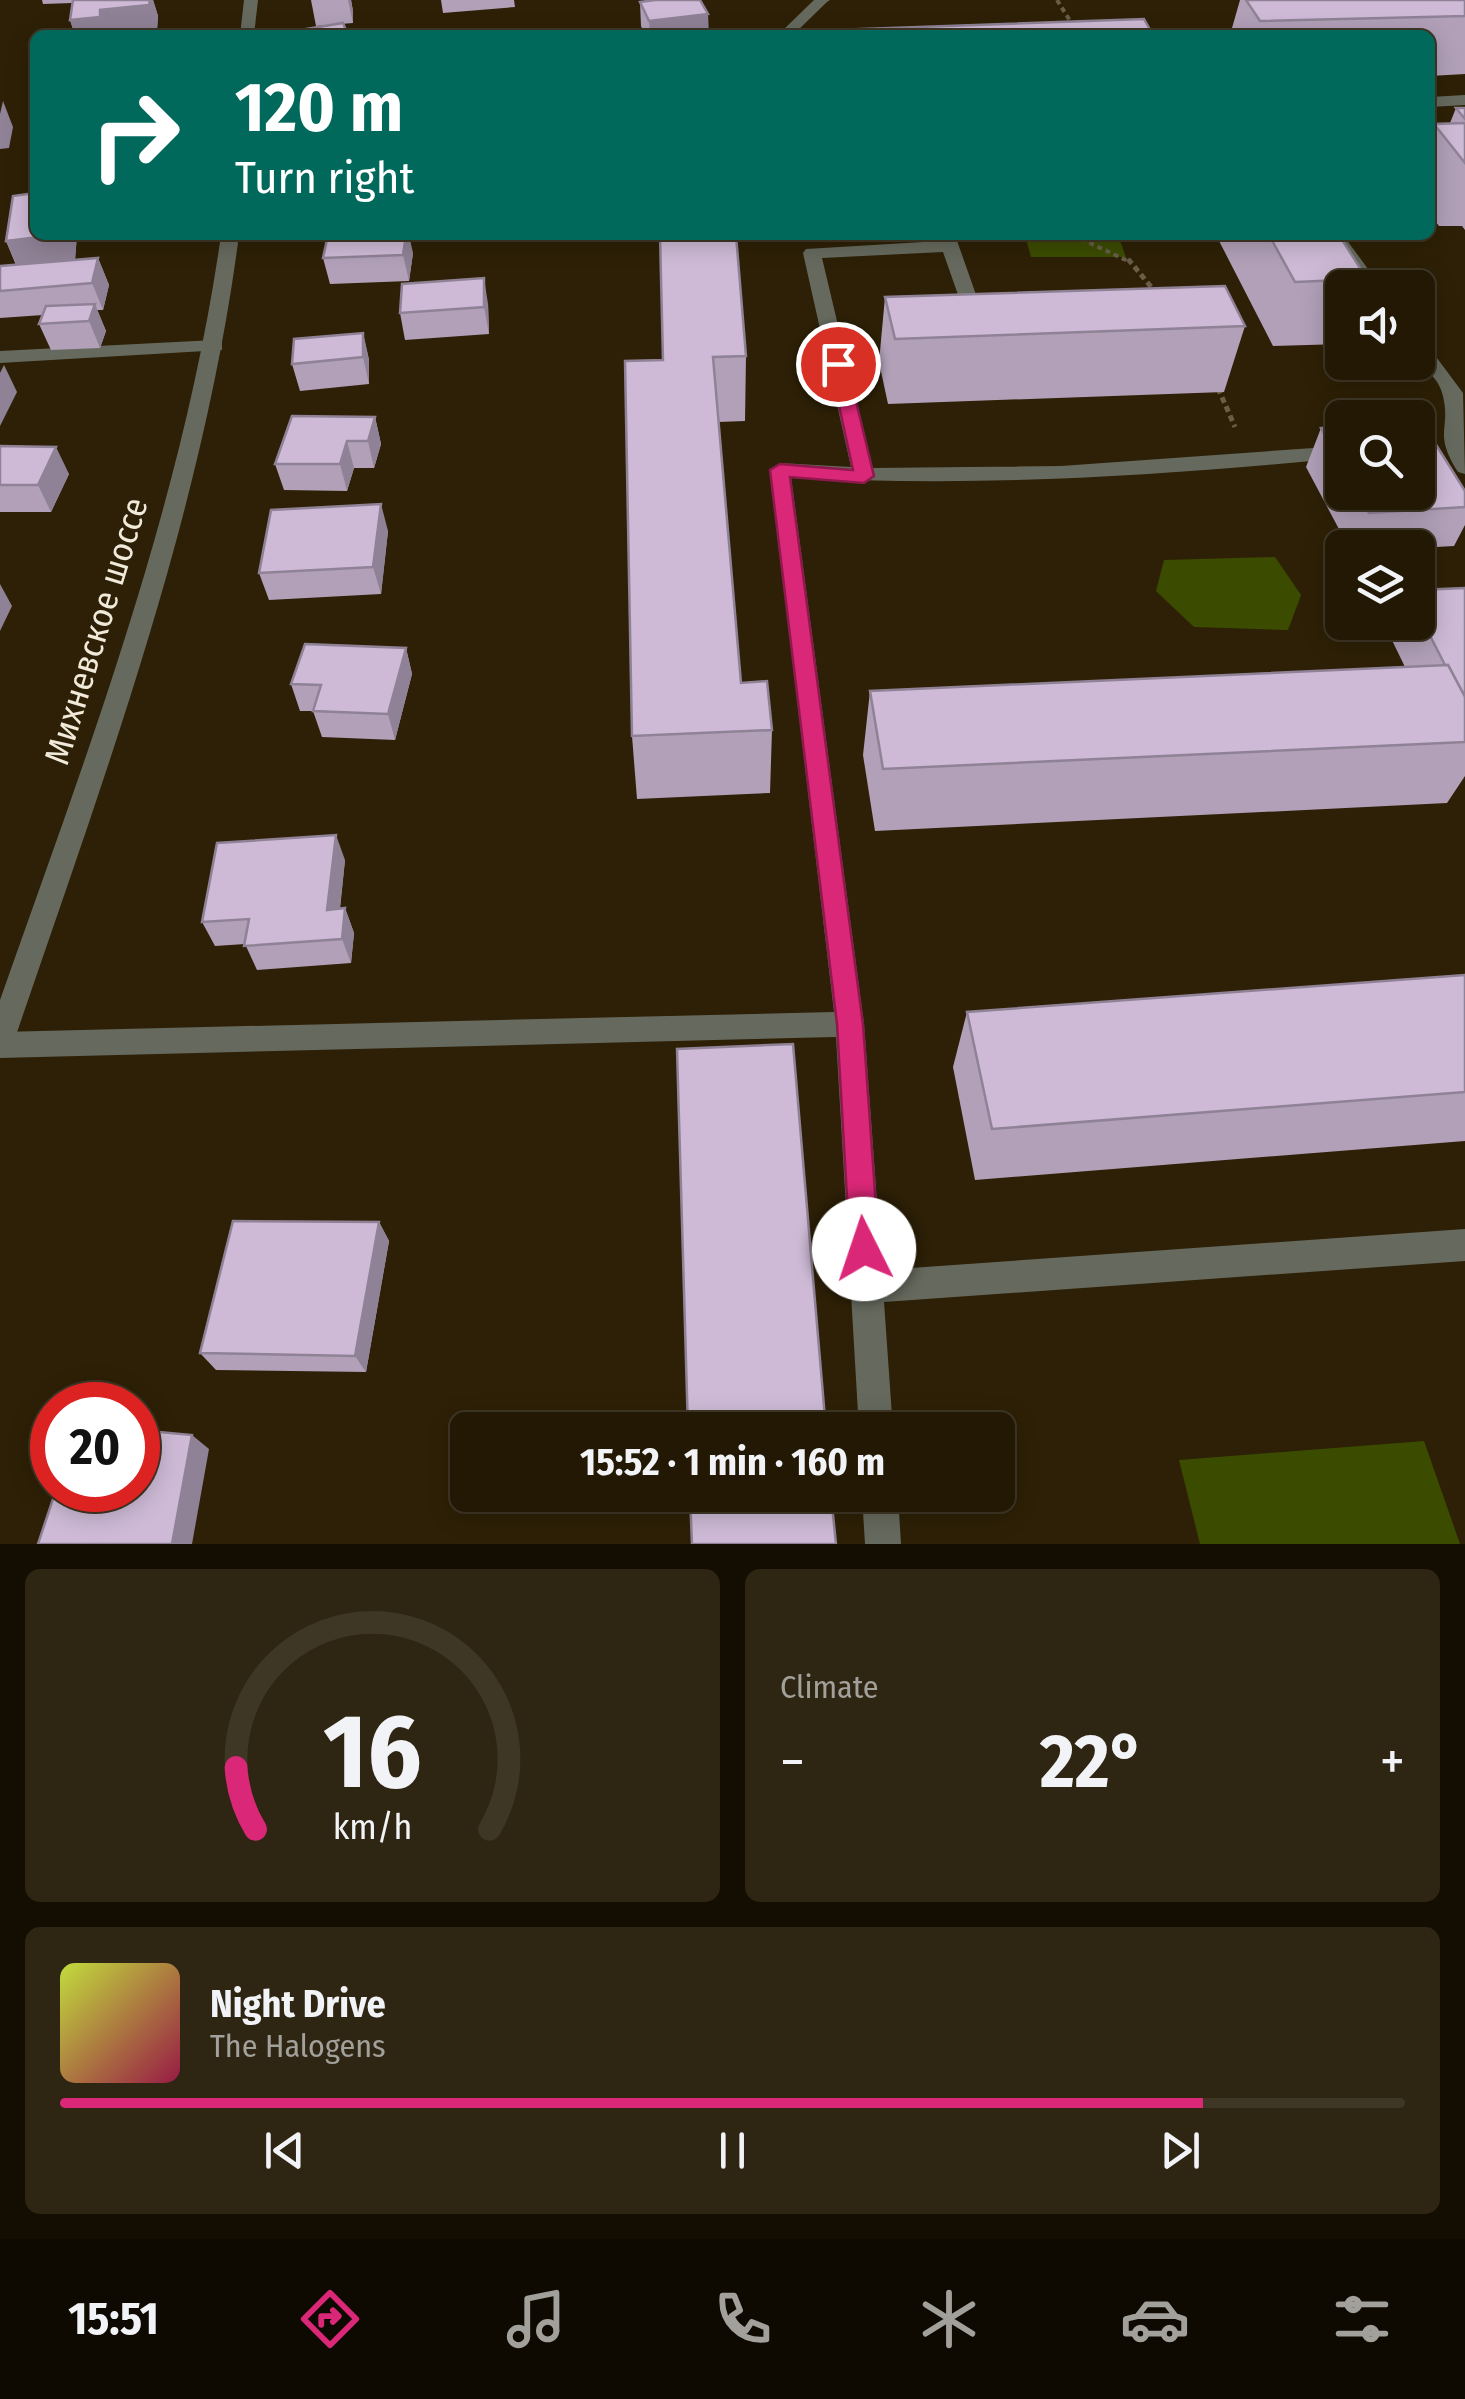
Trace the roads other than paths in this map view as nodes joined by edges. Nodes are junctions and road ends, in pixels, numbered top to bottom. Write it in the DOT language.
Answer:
graph roads {
  1 [pos="251,0"];
  2 [pos="822,0"];
  3 [pos="248,30"];
  4 [pos="791,30"];
  5 [pos="1465,100"];
  6 [pos="1435,102"];
  7 [pos="229,240"];
  8 [pos="948,240"];
  9 [pos="1338,240"];
  10 [pos="1360,270"];
  11 [pos="981,336"];
  12 [pos="216,346"];
  13 [pos="0,357"];
  14 [pos="1435,369"];
  15 [pos="1325,453"];
  16 [pos="1465,467"];
  17 [pos="864,476"];
  18 [pos="850,1024"];
  19 [pos="0,1043"];
  20 [pos="1465,1245"];
  21 [pos="866,1287"];
  22 [pos="875,1412"];
  23 [pos="881,1512"];
  24 [pos="883,1544"];
  1 -- 3 [label="street"];
  2 -- 4 [label="street"];
  5 -- 6 [label="street"];
  7 -- 12 [label="street, Михневское шоссе"];
  8 -- 11 [label="street"];
  8 -- 17 [label="street"];
  9 -- 10 [label="street"];
  12 -- 13 [label="street"];
  12 -- 19 [label="street, Михневское шоссе"];
  14 -- 16 [label="street"];
  15 -- 17 [label="street"];
  17 -- 18 [label="street"];
  18 -- 19 [label="street"];
  18 -- 21 [label="street"];
  20 -- 21 [label="street"];
  21 -- 22 [label="street"];
  23 -- 24 [label="street"];
}
